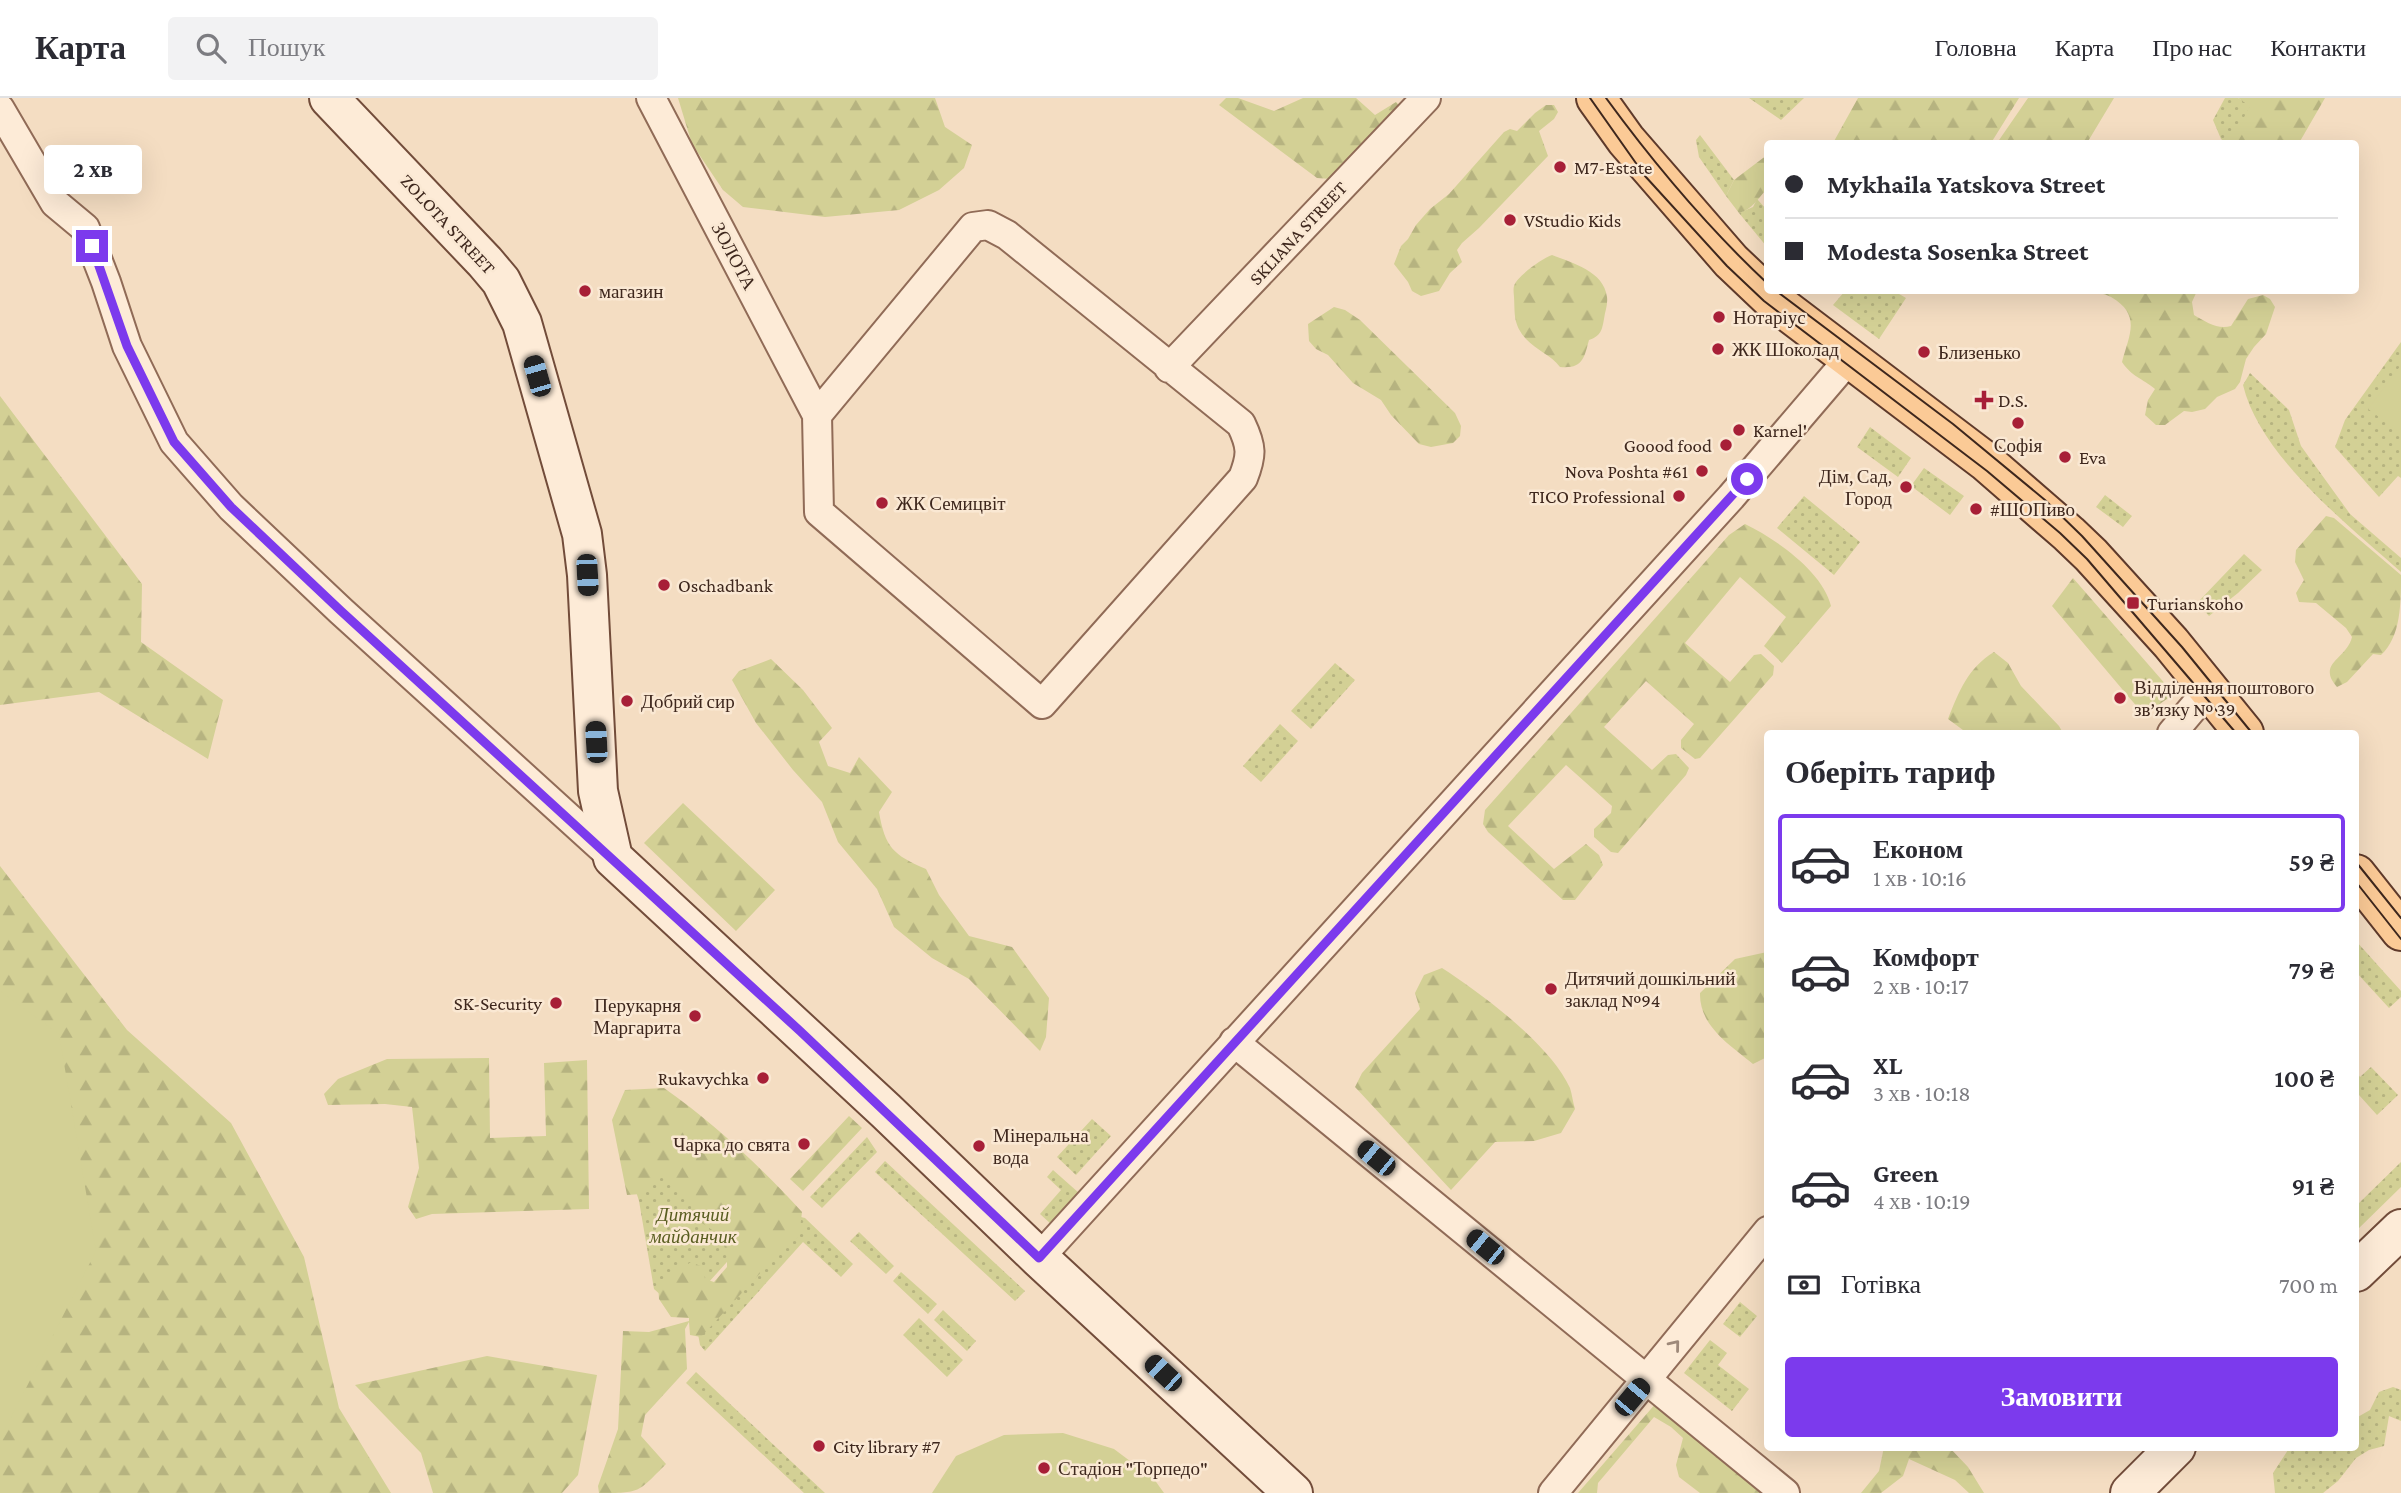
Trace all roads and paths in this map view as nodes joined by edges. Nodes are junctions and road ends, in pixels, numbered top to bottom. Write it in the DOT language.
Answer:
graph roads {
  1 [pos="329,98"];
  2 [pos="651,98"];
  3 [pos="1426,98"];
  4 [pos="1596,98"];
  5 [pos="0,109"];
  6 [pos="1764,292"];
  7 [pos="1766,294"];
  8 [pos="1849,359"];
  9 [pos="1169,368"];
  10 [pos="817,415"];
  11 [pos="2209,689"];
  12 [pos="2175,730"];
  13 [pos="2242,730"];
  14 [pos="613,858"];
  15 [pos="2359,878"];
  16 [pos="2401,931"];
  17 [pos="1234,1042"];
  18 [pos="2401,1229"];
  19 [pos="1764,1236"];
  20 [pos="1039,1258"];
  21 [pos="2359,1269"];
  22 [pos="1648,1379"];
  23 [pos="2172,1451"];
  24 [pos="1293,1493"];
  25 [pos="1553,1493"];
  26 [pos="1785,1493"];
  27 [pos="2130,1493"];
  1 -- 14 [label="street, ZOLOTA STREET"];
  2 -- 10 [label="street, ЗОЛОТА"];
  3 -- 9 [label="street, SKLIANA STREET"];
  4 -- 6 [label="main road"];
  5 -- 14 [label="street"];
  7 -- 8 [label="main road"];
  8 -- 11 [label="main road"];
  8 -- 17 [label="street"];
  9 -- 10 [label="street"];
  9 -- 10 [label="street"];
  11 -- 12 [label="street"];
  11 -- 13 [label="main road"];
  14 -- 20 [label="street"];
  15 -- 16 [label="main road"];
  17 -- 20 [label="street"];
  17 -- 22 [label="street"];
  18 -- 21 [label="street"];
  22 -- 19 [label="street, one-way"];
  20 -- 24 [label="street"];
  22 -- 25 [label="street"];
  22 -- 26 [label="street"];
  23 -- 27 [label="street"];
}
